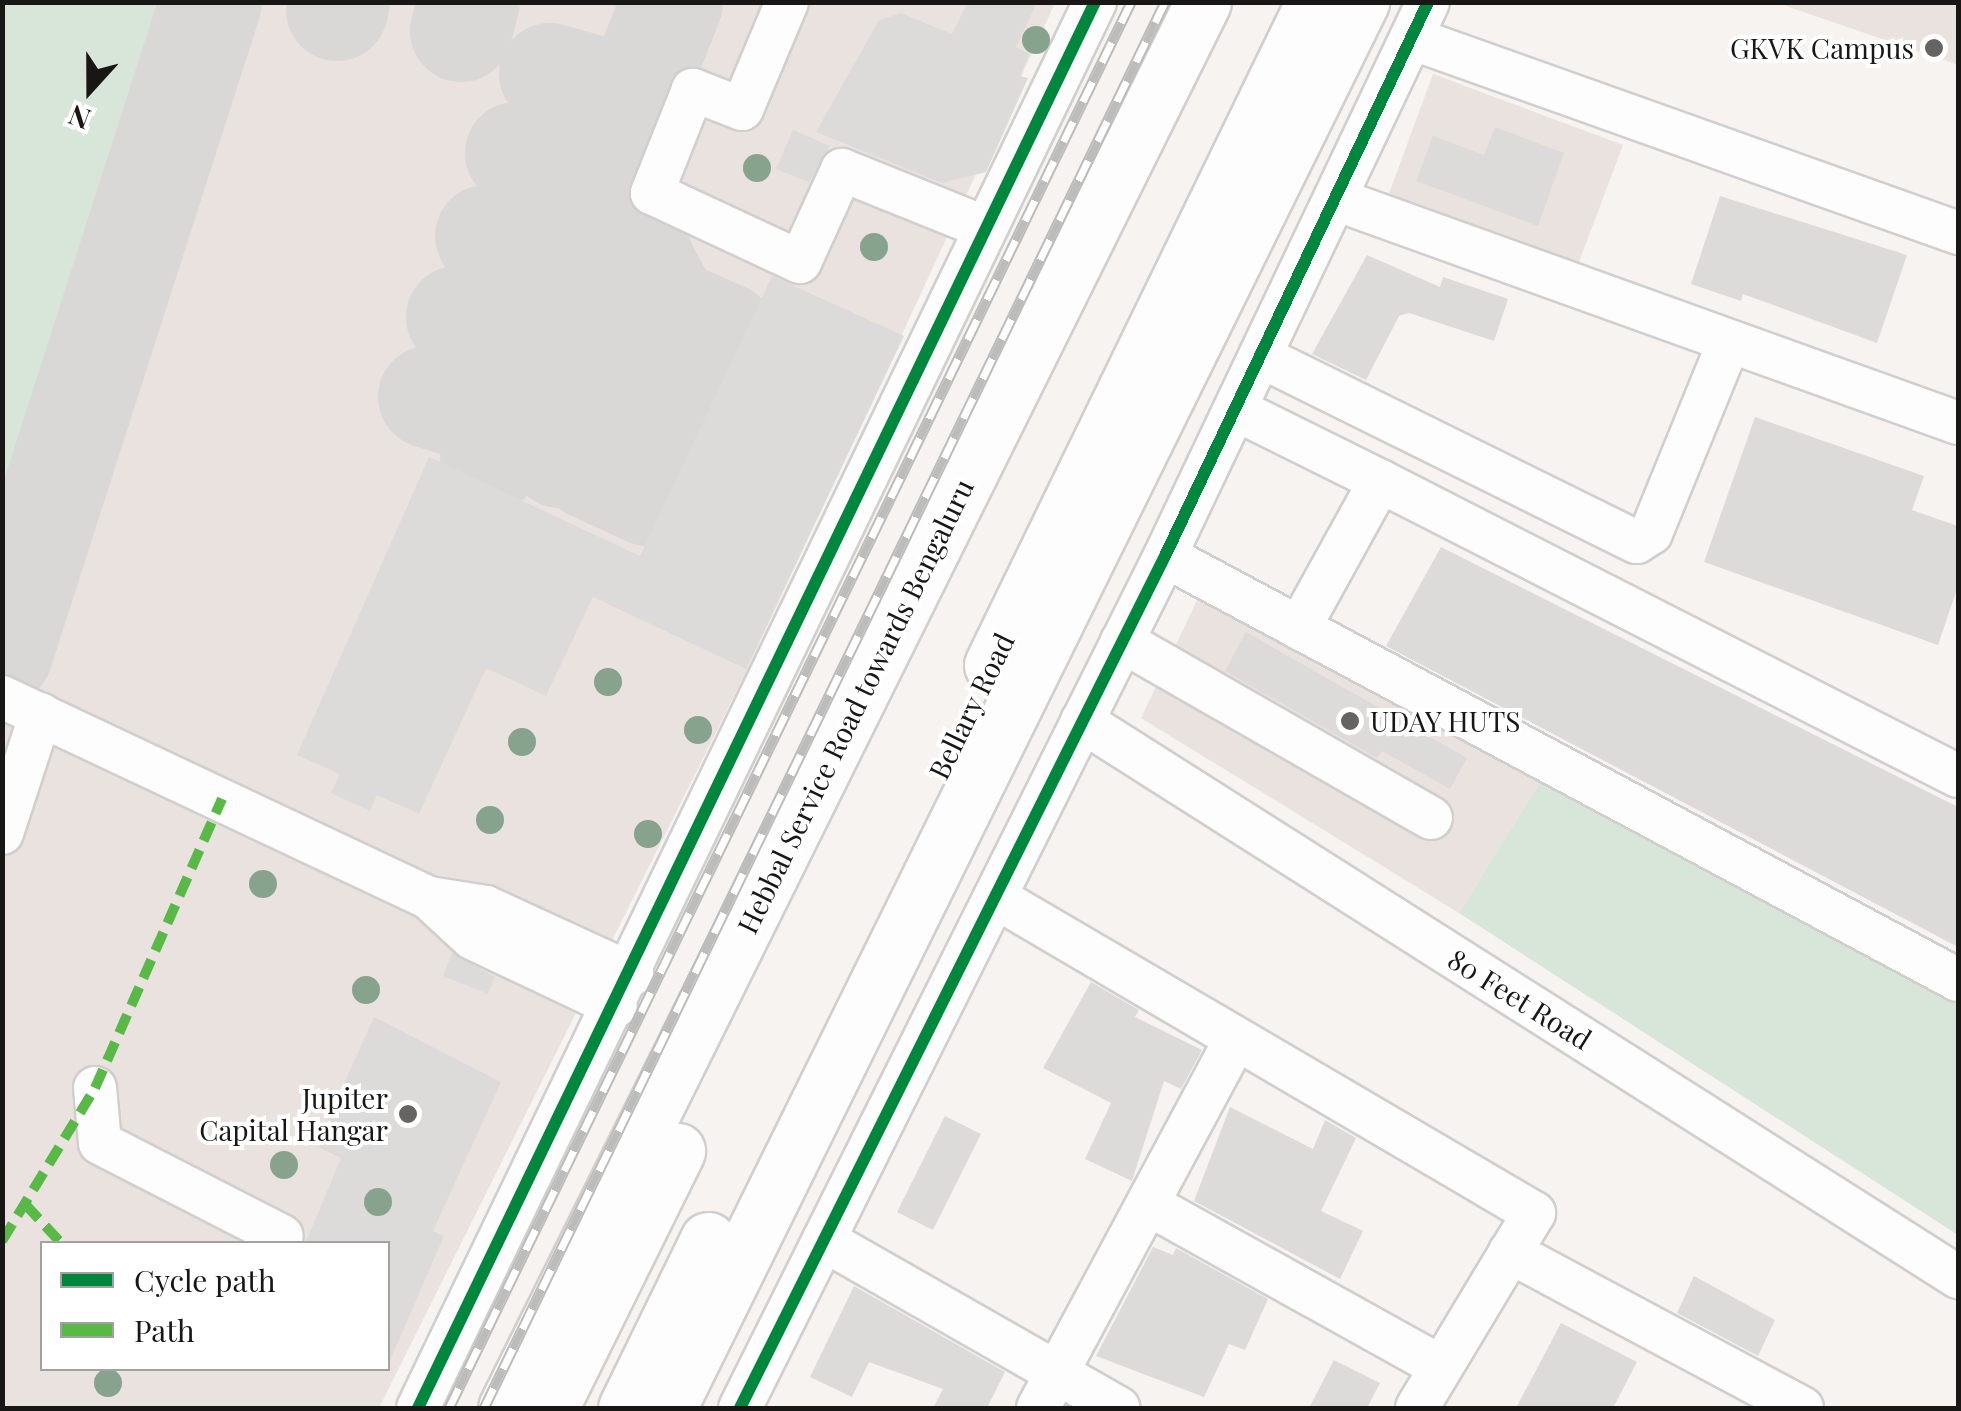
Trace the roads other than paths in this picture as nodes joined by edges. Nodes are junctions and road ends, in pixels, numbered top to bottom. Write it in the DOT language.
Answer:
graph roads {
  1 [pos="1094,2"];
  2 [pos="1203,2"];
  3 [pos="1235,2"];
  4 [pos="1314,2"];
  5 [pos="1360,2"];
  6 [pos="781,17"];
  7 [pos="1420,20"];
  8 [pos="1335,199"];
  9 [pos="984,227"];
  10 [pos="1958,233"];
  11 [pos="1729,342"];
  12 [pos="1260,356"];
  13 [pos="1235,410"];
  14 [pos="1958,423"];
  15 [pos="1380,481"];
  16 [pos="1164,556"];
  17 [pos="1299,628"];
  18 [pos="1122,641"];
  19 [pos="2,696"];
  20 [pos="41,714"];
  21 [pos="1082,721"];
  22 [pos="1958,776"];
  23 [pos="1432,818"];
  24 [pos="2,833"];
  25 [pos="995,898"];
  26 [pos="1958,980"];
  27 [pos="624,990"];
  28 [pos="1235,1041"];
  29 [pos="95,1088"];
  30 [pos="1148,1204"];
  31 [pos="282,1236"];
  32 [pos="824,1240"];
  33 [pos="1510,1252"];
  34 [pos="1958,1278"];
  35 [pos="1442,1367"];
  36 [pos="1047,1391"];
  37 [pos="754,1403"];
  38 [pos="418,1408"];
  39 [pos="506,1408"];
  40 [pos="550,1408"];
  41 [pos="626,1408"];
  42 [pos="668,1408"];
  43 [pos="1120,1408"];
  44 [pos="1417,1408"];
  45 [pos="1802,1408"];
  1 -- 9 [label="street"];
  2 -- 39 [label="highway, Hebbal Service Road towards Bengaluru"];
  3 -- 40 [label="highway"];
  4 -- 41 [label="highway, Bellary Road"];
  5 -- 42 [label="highway"];
  6 -- 9 [label="street"];
  7 -- 8 [label="street"];
  7 -- 10 [label="street"];
  8 -- 11 [label="street"];
  8 -- 12 [label="street"];
  9 -- 27 [label="street"];
  11 -- 12 [label="street"];
  11 -- 14 [label="street"];
  12 -- 13 [label="street"];
  13 -- 15 [label="street"];
  13 -- 16 [label="street"];
  15 -- 17 [label="street"];
  15 -- 22 [label="street"];
  16 -- 17 [label="street"];
  16 -- 18 [label="street"];
  17 -- 26 [label="street"];
  18 -- 21 [label="street"];
  18 -- 23 [label="street"];
  19 -- 20 [label="street"];
  20 -- 24 [label="street"];
  20 -- 27 [label="street"];
  21 -- 25 [label="street"];
  21 -- 34 [label="street, 80 Feet Road"];
  25 -- 28 [label="street"];
  25 -- 32 [label="street"];
  27 -- 38 [label="street"];
  28 -- 30 [label="street"];
  28 -- 33 [label="street"];
  29 -- 31 [label="street"];
  30 -- 35 [label="street"];
  30 -- 36 [label="street"];
  32 -- 36 [label="street"];
  32 -- 37 [label="street"];
  33 -- 35 [label="street"];
  33 -- 45 [label="street"];
  35 -- 44 [label="street"];
  36 -- 43 [label="street"];
}
